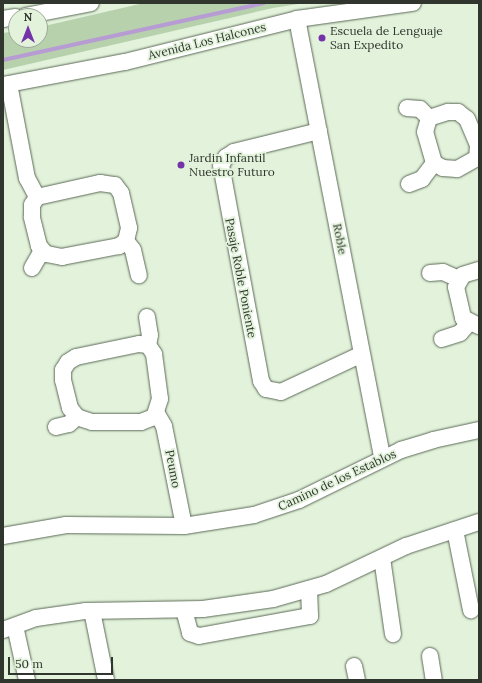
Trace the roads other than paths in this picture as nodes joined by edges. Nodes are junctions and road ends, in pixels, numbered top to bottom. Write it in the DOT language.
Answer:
graph roads {
  1 [pos="91,3"];
  2 [pos="413,3"];
  3 [pos="48,11"];
  4 [pos="297,19"];
  5 [pos="6,84"];
  6 [pos="407,108"];
  7 [pos="429,118"];
  8 [pos="319,131"];
  9 [pos="478,158"];
  10 [pos="434,163"];
  11 [pos="409,184"];
  12 [pos="37,197"];
  13 [pos="126,241"];
  14 [pos="42,251"];
  15 [pos="32,268"];
  16 [pos="479,270"];
  17 [pos="430,273"];
  18 [pos="138,275"];
  19 [pos="459,279"];
  20 [pos="147,317"];
  21 [pos="474,325"];
  22 [pos="442,339"];
  23 [pos="148,345"];
  24 [pos="362,354"];
  25 [pos="157,414"];
  26 [pos="77,417"];
  27 [pos="56,427"];
  28 [pos="479,430"];
  29 [pos="382,458"];
  30 [pos="479,522"];
  31 [pos="184,526"];
  32 [pos="455,530"];
  33 [pos="3,536"];
  34 [pos="382,558"];
  35 [pos="309,588"];
  36 [pos="184,610"];
  37 [pos="471,610"];
  38 [pos="92,611"];
  39 [pos="9,628"];
  40 [pos="393,634"];
  41 [pos="430,656"];
  42 [pos="27,680"];
  43 [pos="106,680"];
  44 [pos="434,680"];
  1 -- 3 [label="street"];
  2 -- 4 [label="street, Avenida Los Halcones"];
  4 -- 5 [label="street, Avenida Los Halcones"];
  4 -- 8 [label="street, Roble"];
  5 -- 12 [label="street"];
  6 -- 7 [label="street"];
  7 -- 9 [label="street"];
  7 -- 10 [label="street"];
  8 -- 24 [label="street, Roble"];
  8 -- 24 [label="street, Pasaje Roble Poniente"];
  9 -- 10 [label="street"];
  10 -- 11 [label="street"];
  12 -- 13 [label="street"];
  12 -- 14 [label="street"];
  13 -- 14 [label="street"];
  13 -- 18 [label="street"];
  14 -- 15 [label="street"];
  16 -- 19 [label="street"];
  17 -- 19 [label="street"];
  19 -- 21 [label="street"];
  20 -- 23 [label="street"];
  21 -- 22 [label="street"];
  23 -- 25 [label="street"];
  23 -- 26 [label="street"];
  24 -- 29 [label="street, Roble"];
  25 -- 26 [label="street"];
  25 -- 31 [label="street, Peumo"];
  26 -- 27 [label="street"];
  28 -- 29 [label="street, Camino de los Establos"];
  29 -- 31 [label="street, Camino de los Establos"];
  30 -- 32 [label="street"];
  31 -- 33 [label="street, Camino de los Establos"];
  32 -- 34 [label="street"];
  32 -- 37 [label="street"];
  34 -- 35 [label="street"];
  34 -- 40 [label="street"];
  35 -- 36 [label="street"];
  35 -- 36 [label="street"];
  36 -- 38 [label="street"];
  38 -- 39 [label="street"];
  38 -- 43 [label="street"];
  39 -- 42 [label="street"];
  41 -- 44 [label="street"];
}
